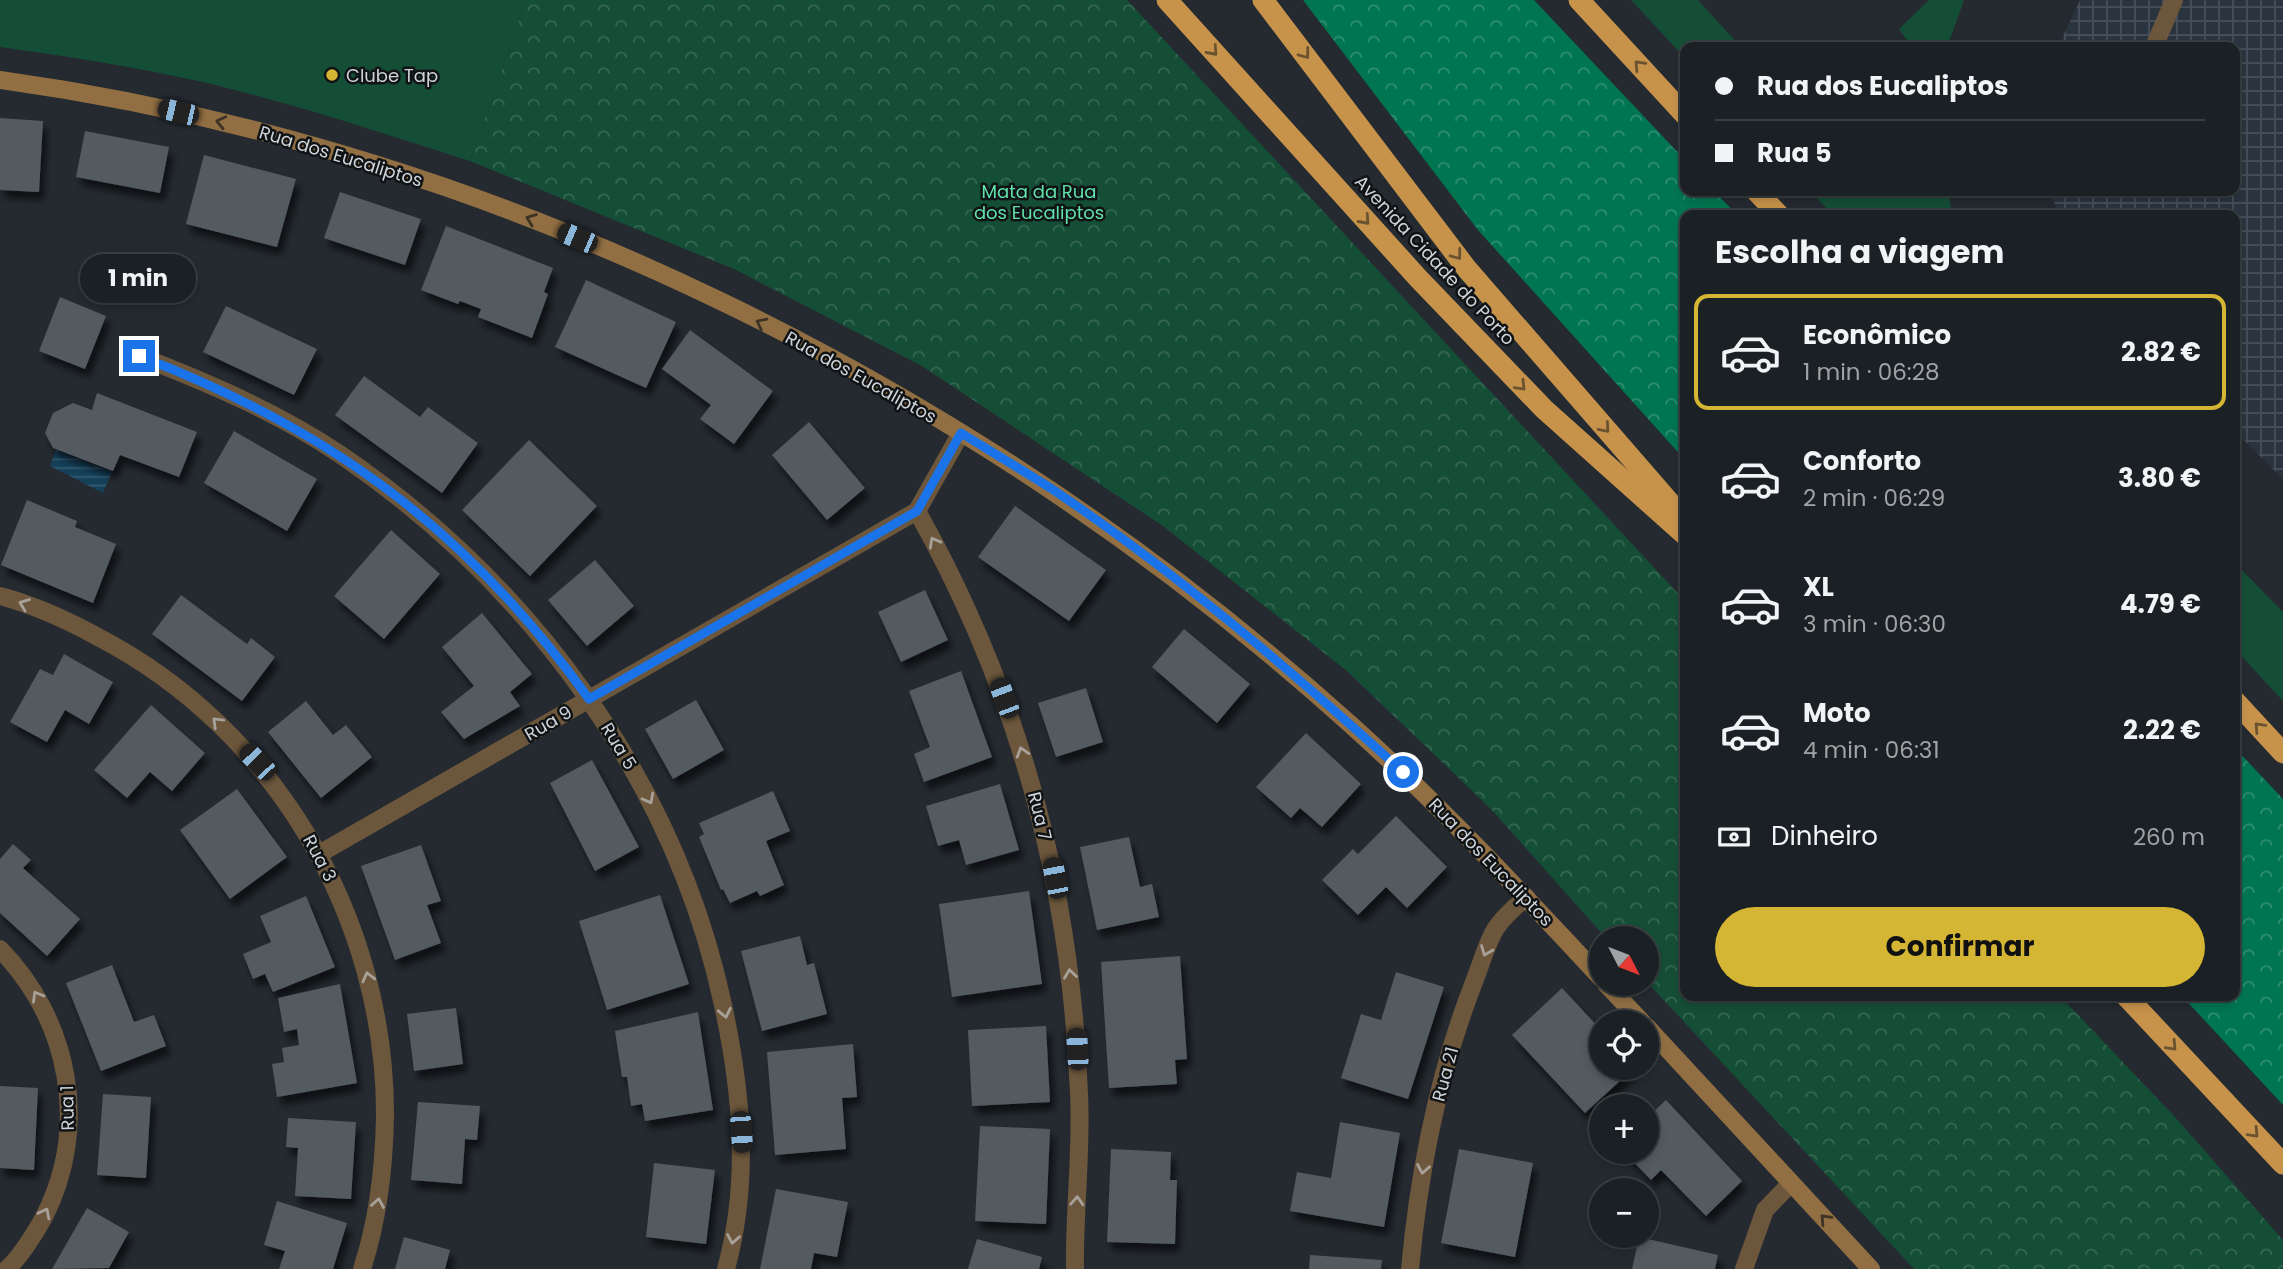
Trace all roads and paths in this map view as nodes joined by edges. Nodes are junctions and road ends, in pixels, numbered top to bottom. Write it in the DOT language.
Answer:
graph roads {
  1 [pos="1167,0"];
  2 [pos="1264,0"];
  3 [pos="1579,0"];
  4 [pos="2174,0"];
  5 [pos="2156,42"];
  6 [pos="0,80"];
  7 [pos="1680,110"];
  8 [pos="1761,196"];
  9 [pos="1774,210"];
  10 [pos="139,356"];
  11 [pos="961,433"];
  12 [pos="917,511"];
  13 [pos="1680,515"];
  14 [pos="1680,531"];
  15 [pos="0,596"];
  16 [pos="589,699"];
  17 [pos="2240,706"];
  18 [pos="2283,753"];
  19 [pos="319,854"];
  20 [pos="1526,897"];
  21 [pos="0,950"];
  22 [pos="1589,965"];
  23 [pos="1617,996"];
  24 [pos="2131,1001"];
  25 [pos="1631,1010"];
  26 [pos="1659,1040"];
  27 [pos="2283,1164"];
  28 [pos="1791,1183"];
  29 [pos="1074,1234"];
  30 [pos="7,1269"];
  31 [pos="362,1269"];
  32 [pos="726,1269"];
  33 [pos="1066,1269"];
  34 [pos="1075,1269"];
  35 [pos="1410,1269"];
  36 [pos="1744,1269"];
  37 [pos="1871,1269"];
  1 -- 14 [label="highway, Avenida Cidade do Porto, one-way"];
  2 -- 13 [label="highway, one-way"];
  7 -- 3 [label="highway, one-way"];
  4 -- 5 [label="street"];
  11 -- 6 [label="street, Rua dos Eucaliptos, one-way"];
  8 -- 9 [label="highway"];
  10 -- 16 [label="street, Rua 5"];
  11 -- 12 [label="street"];
  11 -- 20 [label="street, Rua dos Eucaliptos"];
  12 -- 16 [label="street, Rua 9"];
  29 -- 12 [label="street, Rua 7, one-way"];
  19 -- 15 [label="street, Rua 3, one-way"];
  16 -- 19 [label="street, Rua 9"];
  16 -- 32 [label="street, Rua 5, one-way"];
  18 -- 17 [label="highway, one-way"];
  31 -- 19 [label="street, Rua 3, one-way"];
  20 -- 22 [label="street, Rua dos Eucaliptos"];
  20 -- 35 [label="street, Rua 21, one-way"];
  30 -- 21 [label="street, Rua 1, one-way"];
  23 -- 25 [label="street"];
  24 -- 27 [label="highway, one-way"];
  26 -- 28 [label="street"];
  28 -- 36 [label="street"];
  37 -- 28 [label="street, one-way"];
  29 -- 33 [label="street"];
  29 -- 34 [label="street, Rua 7"];
}
